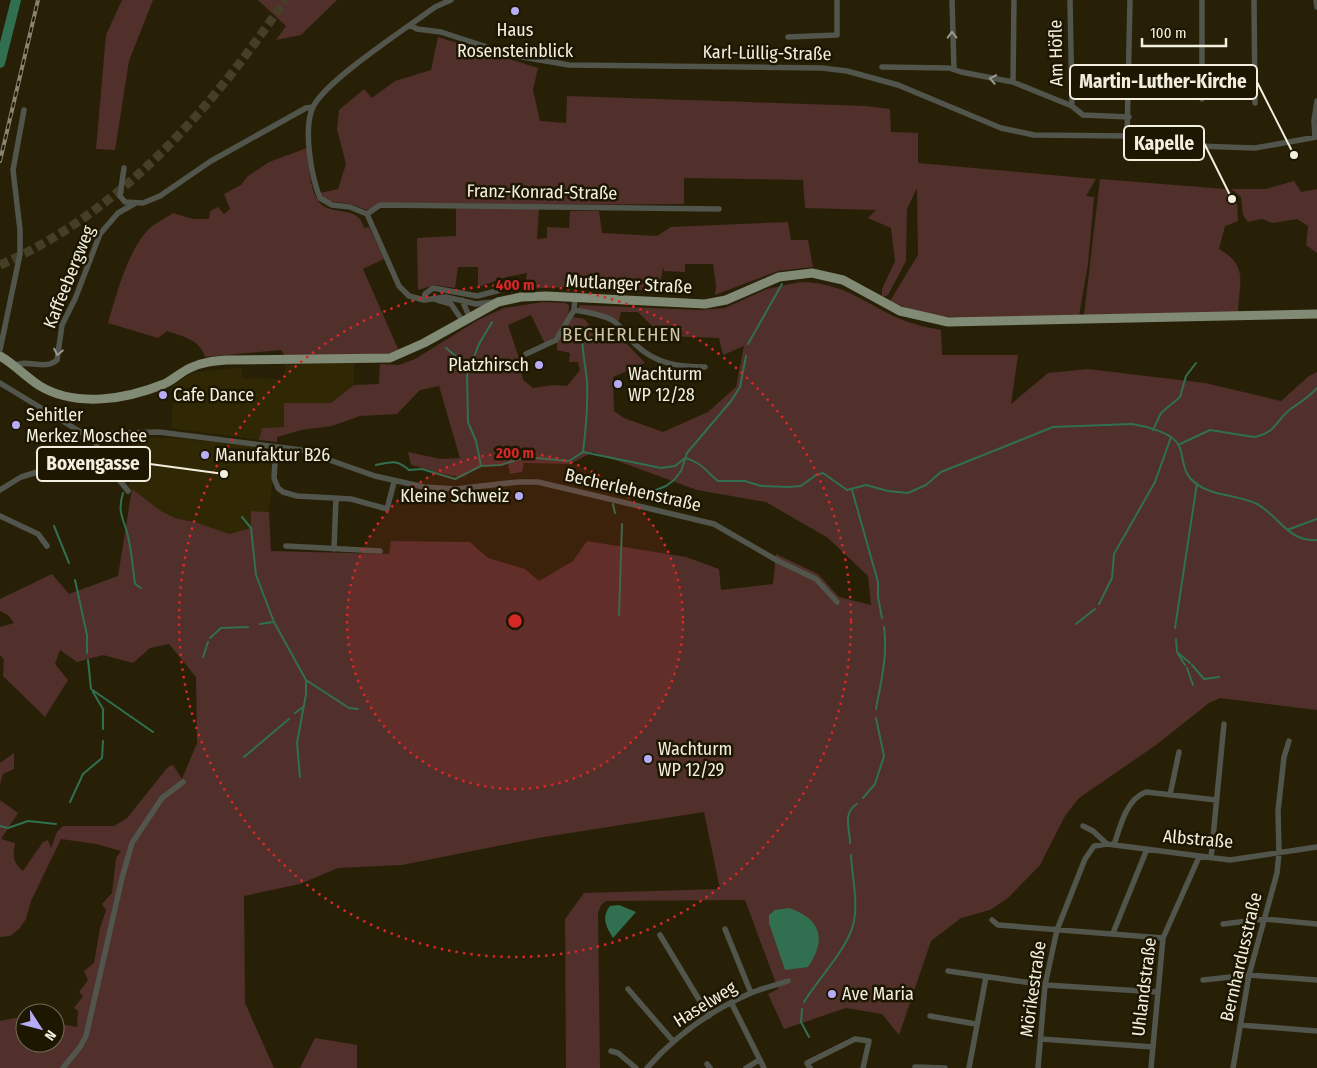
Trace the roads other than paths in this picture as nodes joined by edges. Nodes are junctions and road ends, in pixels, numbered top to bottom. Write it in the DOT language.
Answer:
graph roads {
  1 [pos="451,0"];
  2 [pos="837,0"];
  3 [pos="952,0"];
  4 [pos="1014,0"];
  5 [pos="1070,0"];
  6 [pos="1130,0"];
  7 [pos="1202,0"];
  8 [pos="1254,0"];
  9 [pos="1316,0"];
  10 [pos="1317,6"];
  11 [pos="410,25"];
  12 [pos="788,37"];
  13 [pos="882,67"];
  14 [pos="954,69"];
  15 [pos="1013,82"];
  16 [pos="1202,100"];
  17 [pos="1317,101"];
  18 [pos="1255,103"];
  19 [pos="1072,106"];
  20 [pos="313,107"];
  21 [pos="24,110"];
  22 [pos="1129,117"];
  23 [pos="1127,136"];
  24 [pos="1316,137"];
  25 [pos="124,168"];
  26 [pos="134,204"];
  27 [pos="719,209"];
  28 [pos="367,214"];
  29 [pos="508,288"];
  30 [pos="575,298"];
  31 [pos="435,299"];
  32 [pos="462,299"];
  33 [pos="424,300"];
  34 [pos="498,302"];
  35 [pos="574,310"];
  36 [pos="1317,314"];
  37 [pos="466,318"];
  38 [pos="0,350"];
  39 [pos="526,354"];
  40 [pos="0,356"];
  41 [pos="14,366"];
  42 [pos="705,367"];
  43 [pos="0,383"];
  44 [pos="94,434"];
  45 [pos="276,447"];
  46 [pos="98,453"];
  47 [pos="394,482"];
  48 [pos="0,490"];
  49 [pos="128,491"];
  50 [pos="336,498"];
  51 [pos="0,517"];
  52 [pos="47,546"];
  53 [pos="286,546"];
  54 [pos="334,549"];
  55 [pos="380,551"];
  56 [pos="837,602"];
  57 [pos="1224,724"];
  58 [pos="1289,741"];
  59 [pos="1179,752"];
  60 [pos="182,782"];
  61 [pos="1170,795"];
  62 [pos="1216,800"];
  63 [pos="1082,826"];
  64 [pos="1107,844"];
  65 [pos="1114,845"];
  66 [pos="1317,847"];
  67 [pos="1147,849"];
  68 [pos="1279,853"];
  69 [pos="1198,857"];
  70 [pos="1211,858"];
  71 [pos="1266,919"];
  72 [pos="992,920"];
  73 [pos="1222,924"];
  74 [pos="1317,924"];
  75 [pos="725,929"];
  76 [pos="1057,930"];
  77 [pos="1113,933"];
  78 [pos="660,935"];
  79 [pos="1163,938"];
  80 [pos="948,971"];
  81 [pos="1249,975"];
  82 [pos="986,977"];
  83 [pos="1203,980"];
  84 [pos="1317,980"];
  85 [pos="788,981"];
  86 [pos="1045,985"];
  87 [pos="628,989"];
  88 [pos="1158,992"];
  89 [pos="751,993"];
  90 [pos="732,1004"];
  91 [pos="709,1016"];
  92 [pos="930,1016"];
  93 [pos="976,1024"];
  94 [pos="1240,1025"];
  95 [pos="1317,1031"];
  96 [pos="1041,1039"];
  97 [pos="673,1041"];
  98 [pos="1153,1047"];
  99 [pos="611,1051"];
  100 [pos="759,1060"];
  101 [pos="915,1067"];
  102 [pos="63,1068"];
  103 [pos="636,1068"];
  104 [pos="647,1068"];
  105 [pos="746,1068"];
  106 [pos="764,1068"];
  107 [pos="810,1068"];
  108 [pos="863,1068"];
  109 [pos="945,1068"];
  110 [pos="969,1068"];
  111 [pos="1038,1068"];
  112 [pos="1150,1068"];
  113 [pos="1233,1068"];
  1 -- 11 [label="street"];
  2 -- 12 [label="street"];
  14 -- 3 [label="street, one-way"];
  4 -- 15 [label="street"];
  5 -- 19 [label="street, Am Höfle"];
  6 -- 22 [label="street"];
  7 -- 16 [label="street"];
  8 -- 18 [label="street"];
  9 -- 10 [label="street"];
  11 -- 20 [label="street"];
  11 -- 23 [label="street, Karl-Lüllig-Straße"];
  13 -- 14 [label="street"];
  15 -- 14 [label="street, one-way"];
  15 -- 19 [label="street"];
  17 -- 24 [label="street"];
  19 -- 22 [label="street"];
  20 -- 26 [label="street, Kaffeebergweg"];
  20 -- 28 [label="street"];
  21 -- 38 [label="street"];
  22 -- 23 [label="street"];
  23 -- 24 [label="street, Karl-Lüllig-Straße"];
  25 -- 26 [label="street"];
  26 -- 41 [label="street, Kaffeebergweg, one-way"];
  27 -- 28 [label="street, Franz-Konrad-Straße"];
  28 -- 33 [label="street"];
  29 -- 33 [label="street"];
  30 -- 34 [label="main road, Mutlanger Straße"];
  30 -- 35 [label="street"];
  30 -- 36 [label="main road, Mutlanger Straße"];
  31 -- 32 [label="street"];
  31 -- 33 [label="street"];
  31 -- 37 [label="street"];
  32 -- 34 [label="street"];
  32 -- 37 [label="street"];
  34 -- 37 [label="main road, Mutlanger Straße"];
  35 -- 39 [label="street"];
  35 -- 42 [label="street"];
  37 -- 41 [label="main road, Mutlanger Straße"];
  40 -- 41 [label="main road, Mutlanger Straße"];
  43 -- 44 [label="street, Becherlehenstraße"];
  44 -- 45 [label="street, Becherlehenstraße"];
  44 -- 46 [label="street"];
  45 -- 47 [label="street, Becherlehenstraße"];
  45 -- 50 [label="street"];
  46 -- 48 [label="street"];
  46 -- 49 [label="street"];
  47 -- 50 [label="street"];
  47 -- 56 [label="street, Becherlehenstraße"];
  50 -- 54 [label="street"];
  51 -- 52 [label="street"];
  53 -- 54 [label="street"];
  54 -- 55 [label="street"];
  57 -- 62 [label="street"];
  58 -- 68 [label="street, Bernhardusstraße"];
  59 -- 61 [label="street"];
  60 -- 102 [label="street"];
  61 -- 62 [label="street"];
  61 -- 65 [label="street"];
  62 -- 70 [label="street"];
  63 -- 64 [label="street"];
  64 -- 65 [label="street, Albstraße"];
  64 -- 76 [label="street, Mörikestraße"];
  65 -- 67 [label="street, Albstraße"];
  66 -- 68 [label="street, Albstraße"];
  67 -- 69 [label="street, Albstraße"];
  67 -- 77 [label="street"];
  68 -- 70 [label="street, Albstraße"];
  68 -- 71 [label="street, Bernhardusstraße"];
  69 -- 70 [label="street, Albstraße"];
  69 -- 79 [label="street, Uhlandstraße"];
  71 -- 73 [label="street"];
  71 -- 74 [label="street"];
  71 -- 81 [label="street, Bernhardusstraße"];
  72 -- 76 [label="street"];
  75 -- 89 [label="street"];
  76 -- 77 [label="street"];
  76 -- 86 [label="street, Mörikestraße"];
  77 -- 79 [label="street"];
  78 -- 91 [label="street"];
  79 -- 88 [label="street, Uhlandstraße"];
  80 -- 82 [label="street"];
  81 -- 83 [label="street"];
  81 -- 84 [label="street"];
  81 -- 94 [label="street, Bernhardusstraße"];
  82 -- 86 [label="street"];
  82 -- 93 [label="street"];
  85 -- 89 [label="street, Haselweg"];
  86 -- 88 [label="street"];
  86 -- 96 [label="street, Mörikestraße"];
  87 -- 97 [label="street"];
  88 -- 98 [label="street, Uhlandstraße"];
  89 -- 90 [label="street, Haselweg"];
  90 -- 91 [label="street, Haselweg"];
  90 -- 100 [label="street"];
  91 -- 97 [label="street, Haselweg"];
  92 -- 93 [label="street"];
  93 -- 110 [label="street"];
  94 -- 95 [label="street"];
  94 -- 113 [label="street, Bernhardusstraße"];
  96 -- 98 [label="street"];
  96 -- 111 [label="street, Mörikestraße"];
  97 -- 104 [label="street, Haselweg"];
  98 -- 112 [label="street, Uhlandstraße"];
  99 -- 103 [label="street"];
  100 -- 105 [label="street"];
  100 -- 106 [label="street"];
  101 -- 109 [label="street"];
  107 -- 108 [label="street"];
}
